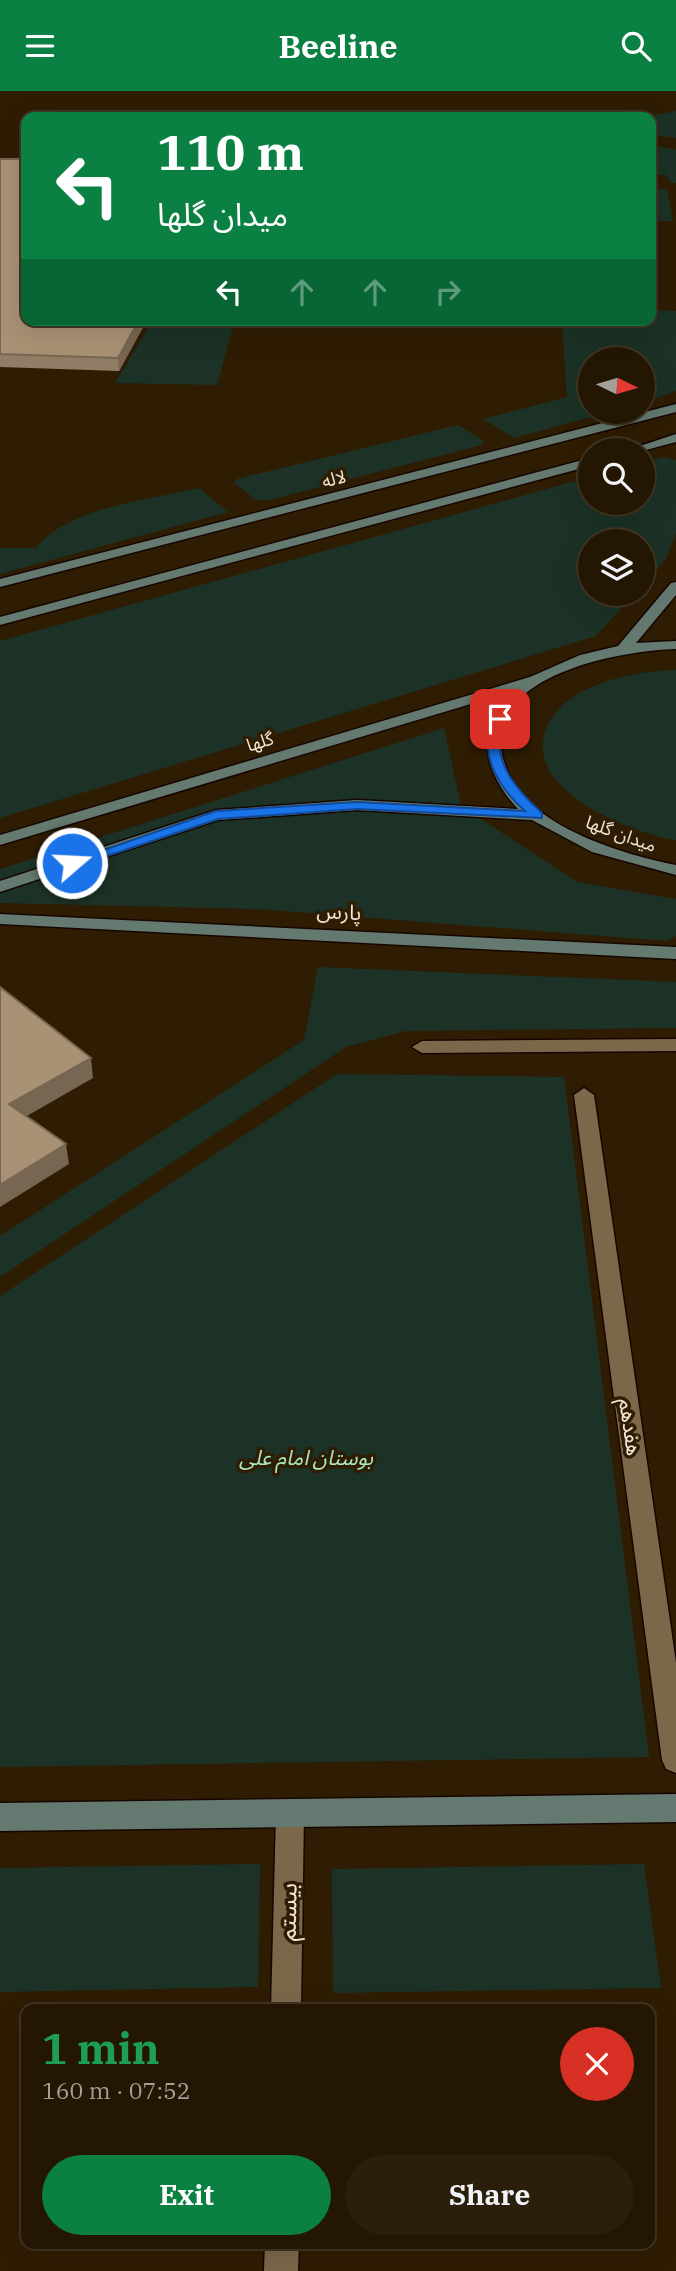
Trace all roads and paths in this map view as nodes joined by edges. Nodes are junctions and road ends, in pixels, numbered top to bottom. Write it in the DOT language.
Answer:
graph roads {
  1 [pos="676,408"];
  2 [pos="676,438"];
  3 [pos="655,444"];
  4 [pos="655,444"];
  5 [pos="676,447"];
  6 [pos="578,465"];
  7 [pos="0,583"];
  8 [pos="676,586"];
  9 [pos="0,621"];
  10 [pos="676,645"];
  11 [pos="623,649"];
  12 [pos="531,681"];
  13 [pos="538,815"];
  14 [pos="0,841"];
  15 [pos="676,870"];
  16 [pos="0,887"];
  17 [pos="0,919"];
  18 [pos="676,953"];
  19 [pos="676,1045"];
  20 [pos="422,1047"];
  21 [pos="584,1095"];
  22 [pos="676,1760"];
  23 [pos="676,1808"];
  24 [pos="290,1814"];
  25 [pos="0,1817"];
  26 [pos="286,2004"];
  27 [pos="282,2249"];
  28 [pos="281,2271"];
  1 -- 7 [label="street, لاله"];
  2 -- 3 [label="street"];
  4 -- 5 [label="street"];
  6 -- 9 [label="street"];
  8 -- 11 [label="street"];
  10 -- 11 [label="street, میدان گلها"];
  11 -- 12 [label="street, میدان گلها"];
  12 -- 13 [label="street, میدان گلها"];
  12 -- 14 [label="street, گلها"];
  13 -- 15 [label="street, میدان گلها"];
  13 -- 16 [label="street"];
  17 -- 18 [label="street, پارس"];
  19 -- 20 [label="street"];
  21 -- 22 [label="street, هفدهم"];
  23 -- 24 [label="street"];
  24 -- 25 [label="street"];
  24 -- 26 [label="street, بیستم"];
  27 -- 28 [label="street"];
}
